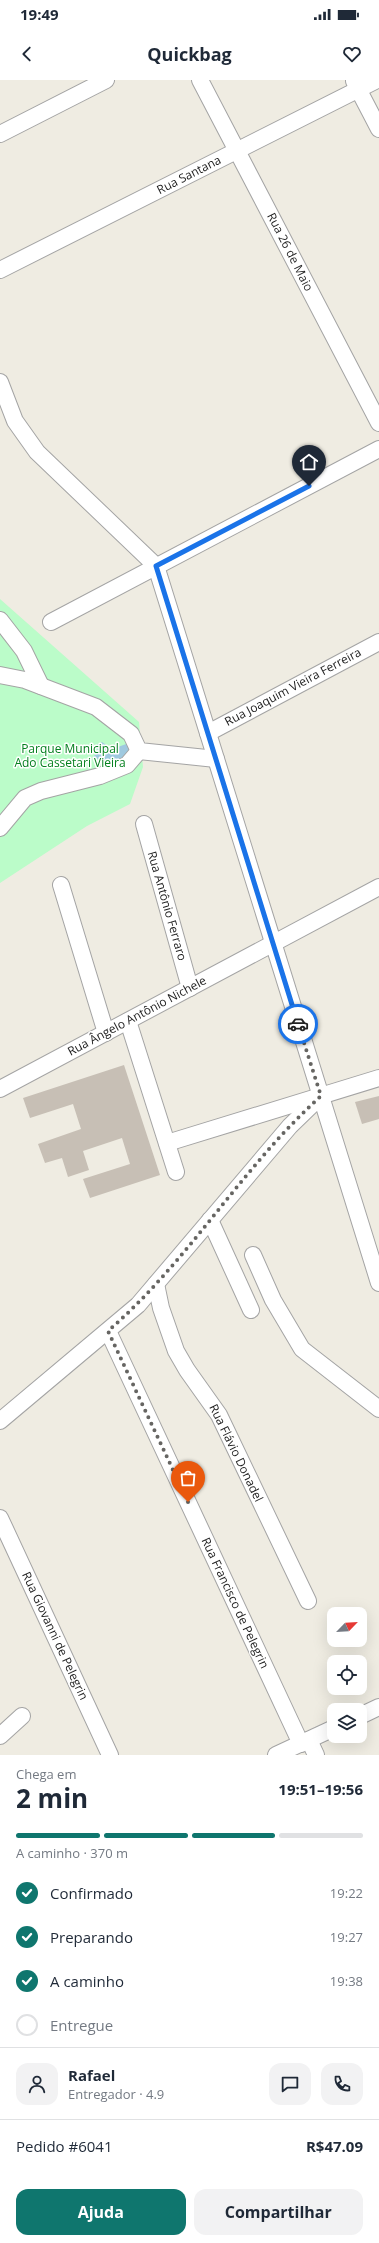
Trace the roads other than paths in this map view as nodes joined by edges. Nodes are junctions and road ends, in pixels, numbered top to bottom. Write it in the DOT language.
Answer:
graph roads {
  1 [pos="106,80"];
  2 [pos="200,80"];
  3 [pos="377,80"];
  4 [pos="356,85"];
  5 [pos="379,129"];
  6 [pos="0,134"];
  7 [pos="237,151"];
  8 [pos="0,270"];
  9 [pos="0,382"];
  10 [pos="379,424"];
  11 [pos="379,449"];
  12 [pos="156,566"];
  13 [pos="0,620"];
  14 [pos="52,622"];
  15 [pos="379,642"];
  16 [pos="0,675"];
  17 [pos="41,686"];
  18 [pos="208,733"];
  19 [pos="139,751"];
  20 [pos="216,759"];
  21 [pos="144,824"];
  22 [pos="0,828"];
  23 [pos="61,885"];
  24 [pos="379,887"];
  25 [pos="273,943"];
  26 [pos="190,988"];
  27 [pos="128,1021"];
  28 [pos="106,1032"];
  29 [pos="379,1078"];
  30 [pos="0,1089"];
  31 [pos="321,1096"];
  32 [pos="167,1143"];
  33 [pos="176,1172"];
  34 [pos="210,1220"];
  35 [pos="253,1255"];
  36 [pos="379,1283"];
  37 [pos="156,1284"];
  38 [pos="251,1310"];
  39 [pos="108,1331"];
  40 [pos="379,1409"];
  41 [pos="0,1421"];
  42 [pos="0,1518"];
  43 [pos="308,1600"];
  44 [pos="379,1707"];
  45 [pos="367,1713"];
  46 [pos="22,1716"];
  47 [pos="327,1731"];
  48 [pos="0,1736"];
  49 [pos="305,1742"];
  50 [pos="110,1755"];
  51 [pos="276,1755"];
  52 [pos="316,1755"];
  1 -- 6 [label="street"];
  2 -- 7 [label="street, Rua 26 de Maio"];
  3 -- 4 [label="street, Rua Santana"];
  4 -- 5 [label="street"];
  4 -- 7 [label="street, Rua Santana"];
  7 -- 8 [label="street, Rua Santana"];
  7 -- 10 [label="street, Rua 26 de Maio"];
  9 -- 12 [label="street"];
  11 -- 12 [label="street"];
  12 -- 14 [label="street"];
  12 -- 18 [label="street"];
  13 -- 17 [label="street"];
  15 -- 18 [label="street, Rua Joaquim Vieira Ferreira"];
  16 -- 17 [label="street"];
  17 -- 19 [label="street"];
  18 -- 20 [label="street"];
  19 -- 20 [label="street"];
  19 -- 22 [label="street"];
  20 -- 25 [label="street"];
  21 -- 26 [label="street, Rua Antônio Ferraro"];
  23 -- 28 [label="street"];
  24 -- 25 [label="street, Rua Ângelo Antônio Nichele"];
  25 -- 26 [label="street, Rua Ângelo Antônio Nichele"];
  25 -- 31 [label="street"];
  26 -- 27 [label="street, Rua Ângelo Antônio Nichele"];
  27 -- 28 [label="street, Rua Ângelo Antônio Nichele"];
  27 -- 32 [label="street"];
  28 -- 30 [label="street, Rua Ângelo Antônio Nichele"];
  29 -- 31 [label="street"];
  31 -- 32 [label="street"];
  31 -- 34 [label="street"];
  31 -- 36 [label="street"];
  32 -- 33 [label="street"];
  34 -- 37 [label="street"];
  34 -- 38 [label="street"];
  35 -- 40 [label="street"];
  37 -- 39 [label="street"];
  37 -- 43 [label="street, Rua Flávio Donadel"];
  39 -- 41 [label="street"];
  39 -- 49 [label="street, Rua Francisco de Pelegrin"];
  42 -- 50 [label="street, Rua Giovanni de Pelegrin"];
  44 -- 45 [label="street"];
  46 -- 48 [label="street"];
  47 -- 49 [label="street"];
  49 -- 51 [label="street"];
  49 -- 52 [label="street, Rua Francisco de Pelegrin"];
}
